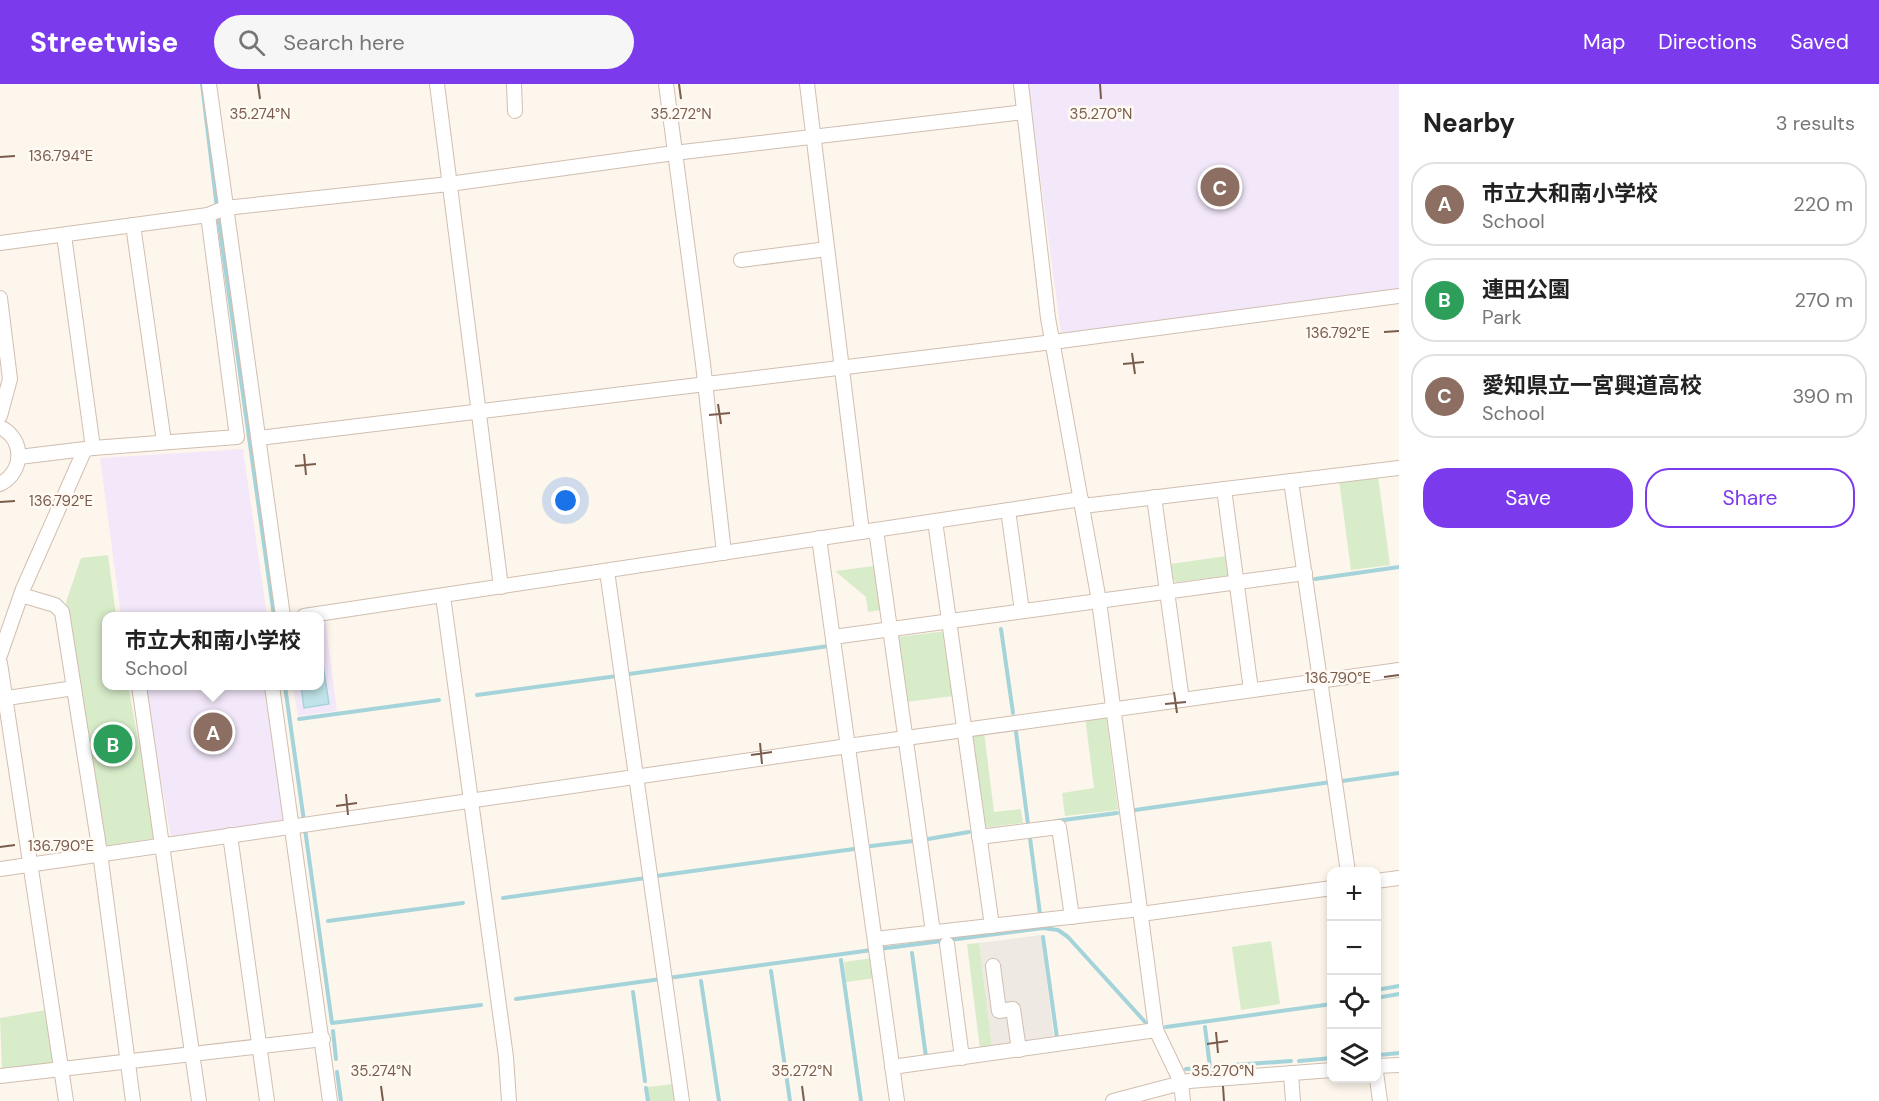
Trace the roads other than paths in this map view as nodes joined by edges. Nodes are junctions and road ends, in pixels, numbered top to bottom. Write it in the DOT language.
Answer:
graph roads {
  1 [pos="209,84"];
  2 [pos="437,84"];
  3 [pos="514,84"];
  4 [pos="666,84"];
  5 [pos="807,84"];
  6 [pos="1021,84"];
  7 [pos="515,111"];
  8 [pos="1024,112"];
  9 [pos="813,138"];
  10 [pos="674,153"];
  11 [pos="449,184"];
  12 [pos="217,211"];
  13 [pos="133,225"];
  14 [pos="64,235"];
  15 [pos="0,243"];
  16 [pos="827,249"];
  17 [pos="741,260"];
  18 [pos="1399,296"];
  19 [pos="0,298"];
  20 [pos="1053,342"];
  21 [pos="842,368"];
  22 [pos="705,384"];
  23 [pos="478,412"];
  24 [pos="0,416"];
  25 [pos="0,427"];
  26 [pos="259,438"];
  27 [pos="164,442"];
  28 [pos="89,449"];
  29 [pos="19,457"];
  30 [pos="1399,468"];
  31 [pos="1291,481"];
  32 [pos="0,484"];
  33 [pos="1224,489"];
  34 [pos="1154,497"];
  35 [pos="1082,502"];
  36 [pos="1008,510"];
  37 [pos="936,521"];
  38 [pos="876,530"];
  39 [pos="862,532"];
  40 [pos="819,538"];
  41 [pos="724,553"];
  42 [pos="608,571"];
  43 [pos="1305,573"];
  44 [pos="1237,582"];
  45 [pos="501,587"];
  46 [pos="1167,591"];
  47 [pos="21,595"];
  48 [pos="443,596"];
  49 [pos="1099,600"];
  50 [pos="1022,611"];
  51 [pos="282,612"];
  52 [pos="324,613"];
  53 [pos="949,621"];
  54 [pos="890,629"];
  55 [pos="833,637"];
  56 [pos="0,655"];
  57 [pos="0,663"];
  58 [pos="1399,670"];
  59 [pos="1320,680"];
  60 [pos="74,688"];
  61 [pos="140,690"];
  62 [pos="273,690"];
  63 [pos="1251,690"];
  64 [pos="3,699"];
  65 [pos="1182,700"];
  66 [pos="1113,710"];
  67 [pos="964,730"];
  68 [pos="906,738"];
  69 [pos="848,746"];
  70 [pos="636,776"];
  71 [pos="470,799"];
  72 [pos="301,824"];
  73 [pos="230,835"];
  74 [pos="979,837"];
  75 [pos="164,846"];
  76 [pos="100,853"];
  77 [pos="31,864"];
  78 [pos="1347,867"];
  79 [pos="0,868"];
  80 [pos="1399,878"];
  81 [pos="1381,880"];
  82 [pos="1327,889"];
  83 [pos="1141,911"];
  84 [pos="1072,916"];
  85 [pos="992,926"];
  86 [pos="933,932"];
  87 [pos="947,944"];
  88 [pos="875,946"];
  89 [pos="993,966"];
  90 [pos="1156,1030"];
  91 [pos="323,1039"];
  92 [pos="260,1046"];
  93 [pos="1018,1050"];
  94 [pos="194,1054"];
  95 [pos="962,1058"];
  96 [pos="127,1062"];
  97 [pos="1399,1065"];
  98 [pos="1381,1066"];
  99 [pos="892,1067"];
  100 [pos="62,1070"];
  101 [pos="1327,1070"];
  102 [pos="1291,1073"];
  103 [pos="0,1076"];
  104 [pos="1181,1082"];
  105 [pos="1378,1083"];
  106 [pos="66,1101"];
  107 [pos="133,1101"];
  108 [pos="200,1101"];
  109 [pos="267,1101"];
  110 [pos="330,1101"];
  111 [pos="509,1101"];
  112 [pos="682,1101"];
  113 [pos="897,1101"];
  114 [pos="1113,1101"];
  115 [pos="1183,1101"];
  116 [pos="1293,1101"];
  117 [pos="1380,1101"];
  1 -- 12 [label="street"];
  2 -- 11 [label="street"];
  3 -- 7 [label="street"];
  4 -- 10 [label="street"];
  5 -- 9 [label="street"];
  6 -- 8 [label="street"];
  8 -- 9 [label="street"];
  8 -- 20 [label="street"];
  9 -- 10 [label="street"];
  9 -- 16 [label="street"];
  10 -- 11 [label="street"];
  10 -- 22 [label="street"];
  11 -- 12 [label="street"];
  11 -- 23 [label="street"];
  12 -- 13 [label="street"];
  12 -- 26 [label="street"];
  12 -- 27 [label="street"];
  13 -- 14 [label="street"];
  13 -- 27 [label="street"];
  14 -- 15 [label="street"];
  14 -- 28 [label="street"];
  16 -- 17 [label="street"];
  16 -- 21 [label="street"];
  18 -- 20 [label="street"];
  19 -- 24 [label="street"];
  20 -- 21 [label="street"];
  20 -- 35 [label="street"];
  21 -- 22 [label="street"];
  21 -- 39 [label="street"];
  22 -- 23 [label="street"];
  22 -- 41 [label="street"];
  23 -- 26 [label="street"];
  23 -- 45 [label="street"];
  25 -- 29 [label="street"];
  26 -- 51 [label="street"];
  27 -- 28 [label="street"];
  28 -- 29 [label="street"];
  28 -- 47 [label="street"];
  29 -- 32 [label="street"];
  30 -- 31 [label="street"];
  31 -- 33 [label="street"];
  31 -- 43 [label="street"];
  33 -- 34 [label="street"];
  33 -- 44 [label="street"];
  34 -- 35 [label="street"];
  34 -- 46 [label="street"];
  35 -- 36 [label="street"];
  35 -- 49 [label="street"];
  36 -- 37 [label="street"];
  36 -- 50 [label="street"];
  37 -- 38 [label="street"];
  37 -- 53 [label="street"];
  38 -- 39 [label="street"];
  38 -- 54 [label="street"];
  39 -- 40 [label="street"];
  40 -- 41 [label="street"];
  40 -- 55 [label="street"];
  41 -- 42 [label="street"];
  42 -- 45 [label="street"];
  42 -- 70 [label="street"];
  43 -- 44 [label="street"];
  43 -- 59 [label="street"];
  44 -- 46 [label="street"];
  44 -- 63 [label="street"];
  45 -- 48 [label="street"];
  46 -- 49 [label="street"];
  46 -- 65 [label="street"];
  47 -- 56 [label="street"];
  47 -- 60 [label="street"];
  48 -- 52 [label="street"];
  48 -- 71 [label="street"];
  49 -- 50 [label="street"];
  49 -- 66 [label="street"];
  50 -- 53 [label="street"];
  53 -- 54 [label="street"];
  53 -- 67 [label="street"];
  54 -- 55 [label="street"];
  54 -- 68 [label="street"];
  55 -- 69 [label="street"];
  57 -- 64 [label="street"];
  58 -- 59 [label="street"];
  59 -- 63 [label="street"];
  59 -- 78 [label="street"];
  60 -- 64 [label="street"];
  60 -- 76 [label="street"];
  61 -- 75 [label="street"];
  62 -- 72 [label="street"];
  63 -- 65 [label="street"];
  64 -- 77 [label="street"];
  65 -- 66 [label="street"];
  66 -- 67 [label="street"];
  66 -- 83 [label="street"];
  67 -- 68 [label="street"];
  67 -- 74 [label="street"];
  68 -- 69 [label="street"];
  68 -- 86 [label="street"];
  69 -- 70 [label="street"];
  69 -- 88 [label="street"];
  70 -- 71 [label="street"];
  70 -- 112 [label="street"];
  71 -- 72 [label="street"];
  71 -- 111 [label="street"];
  72 -- 73 [label="street"];
  72 -- 91 [label="street"];
  73 -- 75 [label="street"];
  73 -- 92 [label="street"];
  74 -- 84 [label="street"];
  74 -- 85 [label="street"];
  75 -- 76 [label="street"];
  75 -- 94 [label="street"];
  76 -- 77 [label="street"];
  76 -- 96 [label="street"];
  77 -- 79 [label="street"];
  77 -- 100 [label="street"];
  80 -- 81 [label="street"];
  82 -- 83 [label="street"];
  83 -- 84 [label="street"];
  83 -- 90 [label="street"];
  84 -- 85 [label="street"];
  85 -- 86 [label="street"];
  86 -- 88 [label="street"];
  87 -- 95 [label="street"];
  88 -- 99 [label="street"];
  89 -- 93 [label="street"];
  90 -- 93 [label="street"];
  90 -- 104 [label="street"];
  91 -- 92 [label="street"];
  91 -- 110 [label="street"];
  92 -- 94 [label="street"];
  92 -- 109 [label="street"];
  93 -- 95 [label="street"];
  94 -- 96 [label="street"];
  94 -- 108 [label="street"];
  95 -- 99 [label="street"];
  96 -- 100 [label="street"];
  96 -- 107 [label="street"];
  97 -- 98 [label="street"];
  99 -- 113 [label="street"];
  100 -- 103 [label="street"];
  100 -- 106 [label="street"];
  101 -- 102 [label="street"];
  102 -- 104 [label="street"];
  102 -- 116 [label="street"];
  104 -- 114 [label="street"];
  104 -- 115 [label="street"];
  105 -- 117 [label="street"];
}
